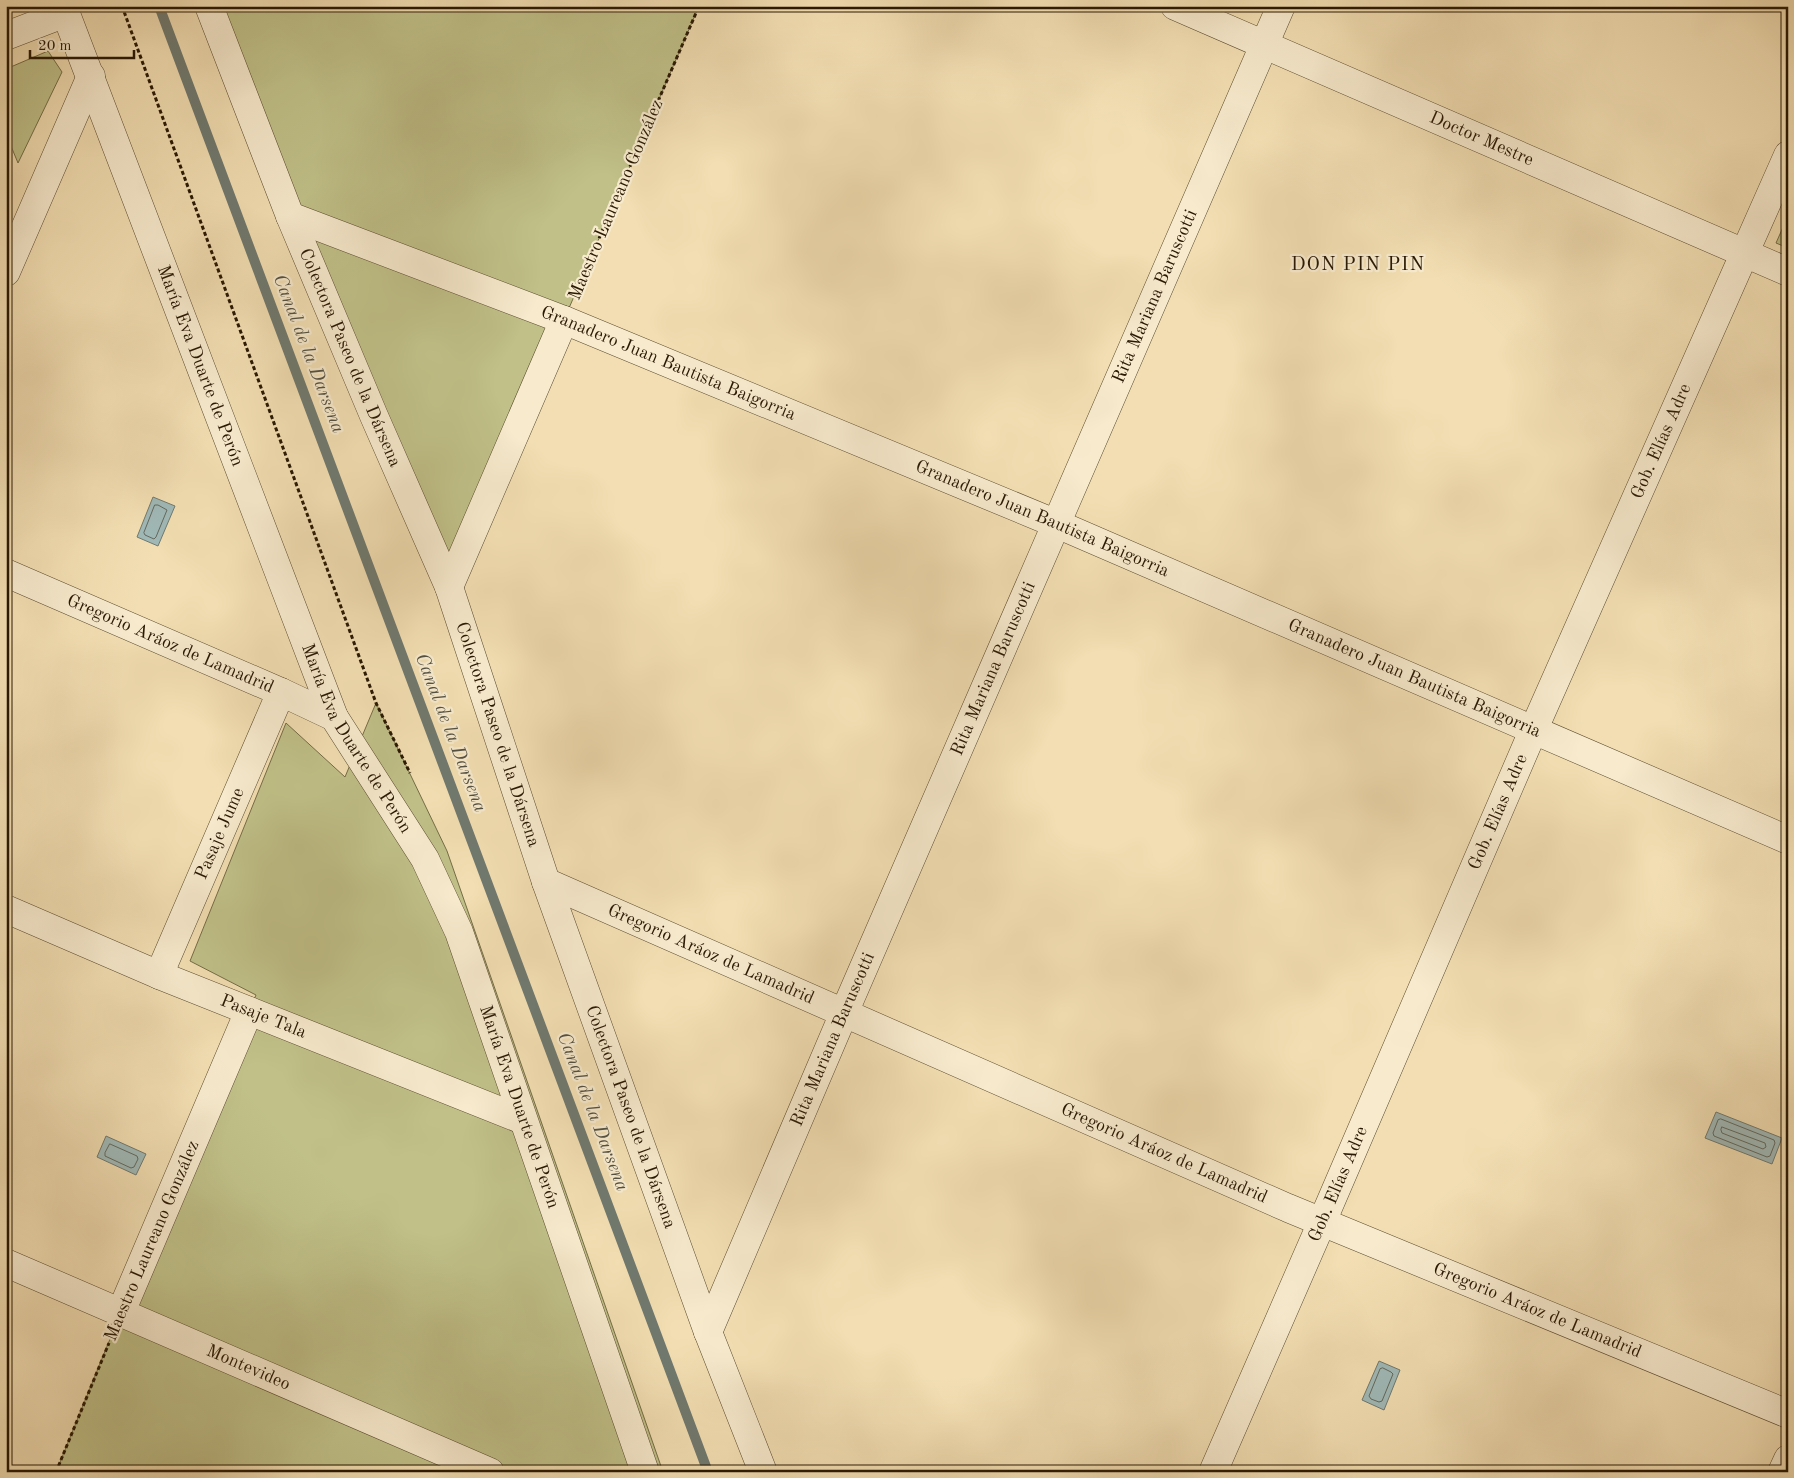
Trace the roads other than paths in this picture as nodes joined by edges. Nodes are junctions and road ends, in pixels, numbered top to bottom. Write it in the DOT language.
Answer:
graph roads {
  1 [pos="209,6"];
  2 [pos="1175,6"];
  3 [pos="1281,6"];
  4 [pos="64,10"];
  5 [pos="6,36"];
  6 [pos="1264,45"];
  7 [pos="90,76"];
  8 [pos="1788,156"];
  9 [pos="290,216"];
  10 [pos="1745,253"];
  11 [pos="6,272"];
  12 [pos="1788,272"];
  13 [pos="564,320"];
  14 [pos="1057,524"];
  15 [pos="6,573"];
  16 [pos="449,587"];
  17 [pos="281,692"];
  18 [pos="334,717"];
  19 [pos="1533,731"];
  20 [pos="1788,840"];
  21 [pos="546,882"];
  22 [pos="6,909"];
  23 [pos="159,975"];
  24 [pos="249,1011"];
  25 [pos="844,1013"];
  26 [pos="523,1120"];
  27 [pos="1322,1222"];
  28 [pos="6,1263"];
  29 [pos="121,1312"];
  30 [pos="708,1332"];
  31 [pos="1788,1414"];
  32 [pos="1788,1459"];
  33 [pos="490,1472"];
  34 [pos="645,1472"];
  35 [pos="763,1472"];
  36 [pos="1212,1472"];
  37 [pos="1782,1472"];
  1 -- 9 [label="street, Colectora Paseo de la Dársena"];
  2 -- 6 [label="street, Doctor Mestre"];
  3 -- 6 [label="street, Rita Mariana Baruscotti"];
  4 -- 5 [label="street"];
  4 -- 7 [label="street, María Eva Duarte de Perón"];
  6 -- 10 [label="street, Doctor Mestre"];
  6 -- 14 [label="street, Rita Mariana Baruscotti"];
  7 -- 11 [label="street"];
  7 -- 18 [label="street, María Eva Duarte de Perón"];
  8 -- 10 [label="street, Gob. Elías Adre"];
  9 -- 13 [label="street, Granadero Juan Bautista Baigorria"];
  9 -- 16 [label="street, Colectora Paseo de la Dársena"];
  10 -- 12 [label="street, Doctor Mestre"];
  10 -- 19 [label="street, Gob. Elías Adre"];
  13 -- 14 [label="street, Granadero Juan Bautista Baigorria"];
  13 -- 16 [label="street, Maestro Laureano González"];
  14 -- 19 [label="street, Granadero Juan Bautista Baigorria"];
  14 -- 25 [label="street, Rita Mariana Baruscotti"];
  15 -- 17 [label="street, Gregorio Aráoz de Lamadrid"];
  16 -- 21 [label="street, Colectora Paseo de la Dársena"];
  17 -- 18 [label="street, Gregorio Aráoz de Lamadrid"];
  17 -- 23 [label="street, Pasaje Jume"];
  18 -- 26 [label="street, María Eva Duarte de Perón"];
  19 -- 20 [label="street, Granadero Juan Bautista Baigorria"];
  19 -- 27 [label="street, Gob. Elías Adre"];
  21 -- 25 [label="street, Gregorio Aráoz de Lamadrid"];
  21 -- 30 [label="street, Colectora Paseo de la Dársena"];
  22 -- 23 [label="street, Pasaje Tala"];
  23 -- 24 [label="street, Pasaje Tala"];
  24 -- 26 [label="street, Pasaje Tala"];
  24 -- 29 [label="street, Maestro Laureano González"];
  25 -- 27 [label="street, Gregorio Aráoz de Lamadrid"];
  25 -- 30 [label="street, Rita Mariana Baruscotti"];
  26 -- 34 [label="street, María Eva Duarte de Perón"];
  27 -- 31 [label="street, Gregorio Aráoz de Lamadrid"];
  27 -- 36 [label="street, Gob. Elías Adre"];
  28 -- 29 [label="street, Montevideo"];
  29 -- 33 [label="street, Montevideo"];
  30 -- 35 [label="street, Colectora Paseo de la Dársena"];
  32 -- 37 [label="street"];
}
